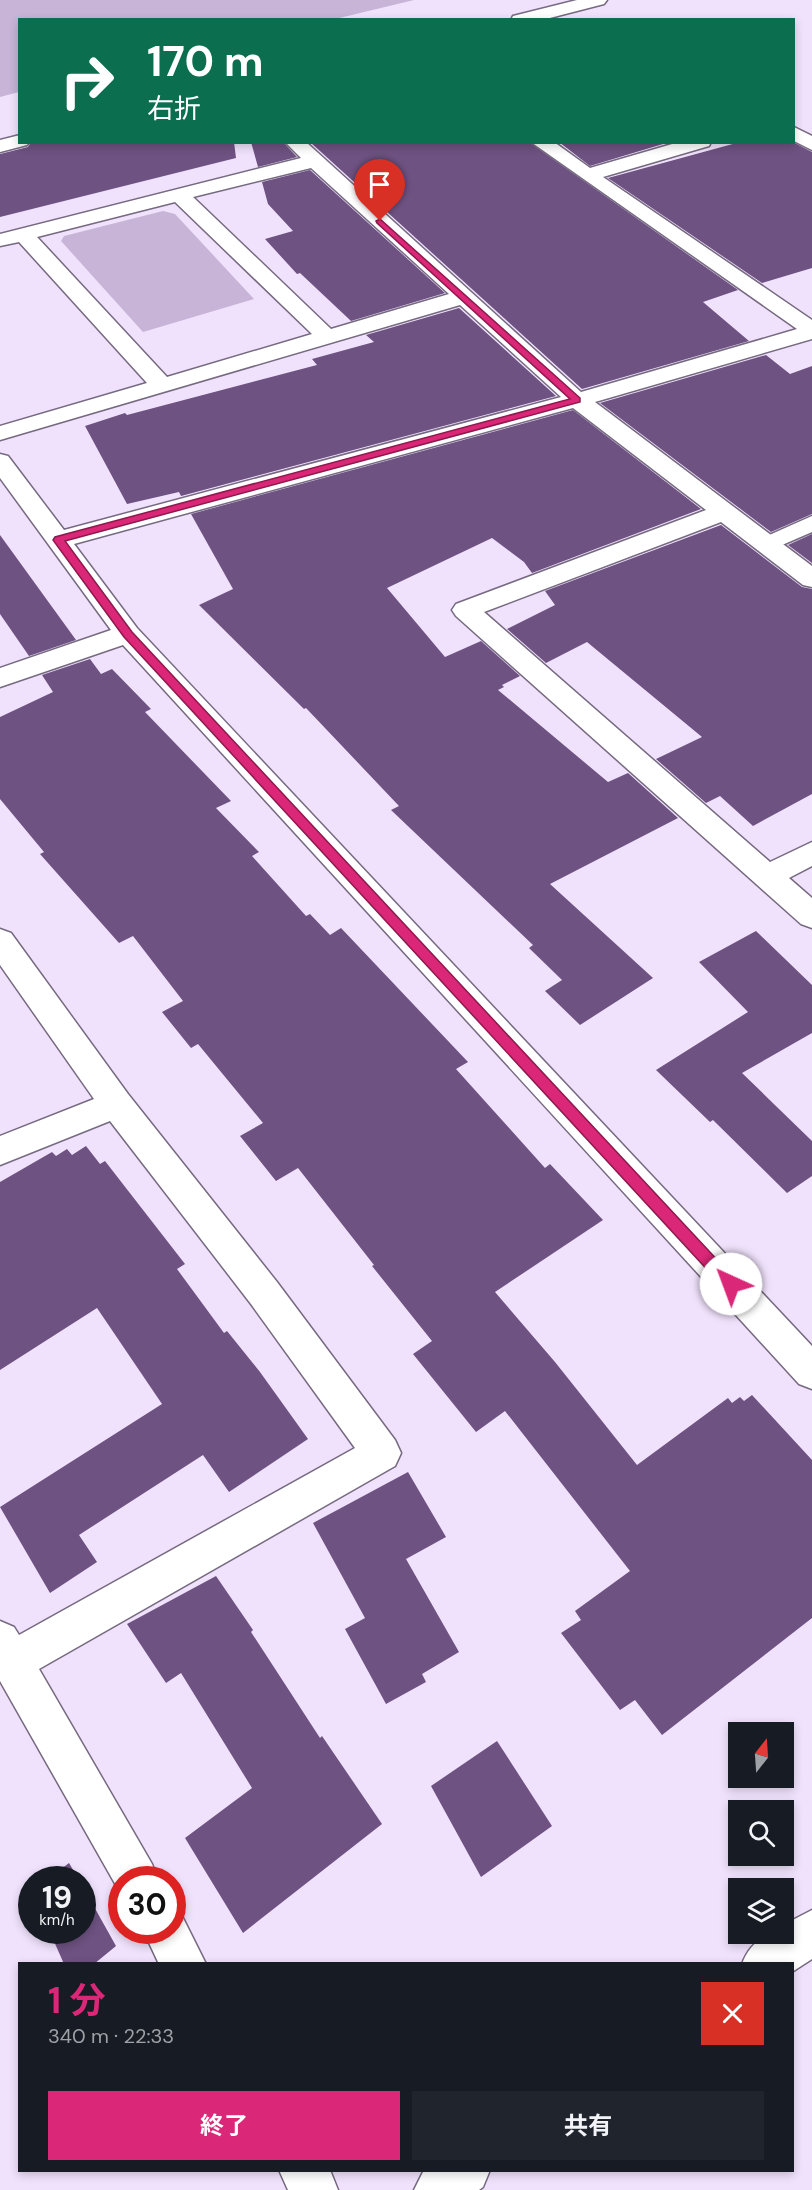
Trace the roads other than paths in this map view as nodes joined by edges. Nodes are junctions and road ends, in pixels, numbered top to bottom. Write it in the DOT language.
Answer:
graph roads {
  1 [pos="598,0"];
  2 [pos="579,5"];
  3 [pos="527,18"];
  4 [pos="600,18"];
  5 [pos="795,134"];
  6 [pos="18,142"];
  7 [pos="296,144"];
  8 [pos="543,144"];
  9 [pos="695,144"];
  10 [pos="812,144"];
  11 [pos="0,146"];
  12 [pos="314,161"];
  13 [pos="587,175"];
  14 [pos="179,195"];
  15 [pos="23,234"];
  16 [pos="0,240"];
  17 [pos="463,297"];
  18 [pos="812,331"];
  19 [pos="327,337"];
  20 [pos="162,385"];
  21 [pos="577,400"];
  22 [pos="0,433"];
  23 [pos="0,461"];
  24 [pos="723,512"];
  25 [pos="812,523"];
  26 [pos="58,540"];
  27 [pos="766,544"];
  28 [pos="812,579"];
  29 [pos="128,634"];
  30 [pos="0,678"];
  31 [pos="812,853"];
  32 [pos="768,876"];
  33 [pos="812,916"];
  34 [pos="0,941"];
  35 [pos="116,1104"];
  36 [pos="0,1151"];
  37 [pos="812,1372"];
  38 [pos="6,1651"];
  39 [pos="128,1866"];
  40 [pos="812,1932"];
  41 [pos="173,1944"];
  42 [pos="183,1962"];
  43 [pos="767,1962"];
  44 [pos="304,2172"];
  45 [pos="463,2172"];
  46 [pos="314,2190"];
  47 [pos="438,2190"];
  1 -- 2 [label="street"];
  2 -- 3 [label="street"];
  2 -- 4 [label="street"];
  5 -- 10 [label="street"];
  6 -- 11 [label="street"];
  7 -- 12 [label="street"];
  8 -- 13 [label="street"];
  9 -- 13 [label="street"];
  12 -- 14 [label="street"];
  12 -- 17 [label="street"];
  13 -- 18 [label="street"];
  14 -- 15 [label="street"];
  14 -- 19 [label="street"];
  15 -- 16 [label="street"];
  15 -- 20 [label="street"];
  17 -- 19 [label="street"];
  17 -- 21 [label="street"];
  18 -- 21 [label="street"];
  19 -- 20 [label="street"];
  20 -- 22 [label="street"];
  21 -- 24 [label="street"];
  21 -- 26 [label="street"];
  23 -- 26 [label="street"];
  24 -- 27 [label="street"];
  24 -- 32 [label="street"];
  25 -- 27 [label="lane"];
  26 -- 29 [label="street"];
  27 -- 28 [label="street"];
  29 -- 30 [label="street"];
  29 -- 37 [label="street"];
  31 -- 32 [label="street"];
  32 -- 33 [label="street"];
  34 -- 35 [label="street"];
  35 -- 36 [label="street"];
  35 -- 38 [label="street"];
  38 -- 39 [label="street"];
  40 -- 43 [label="street"];
  41 -- 42 [label="street"];
  44 -- 46 [label="street"];
  45 -- 47 [label="street"];
}
